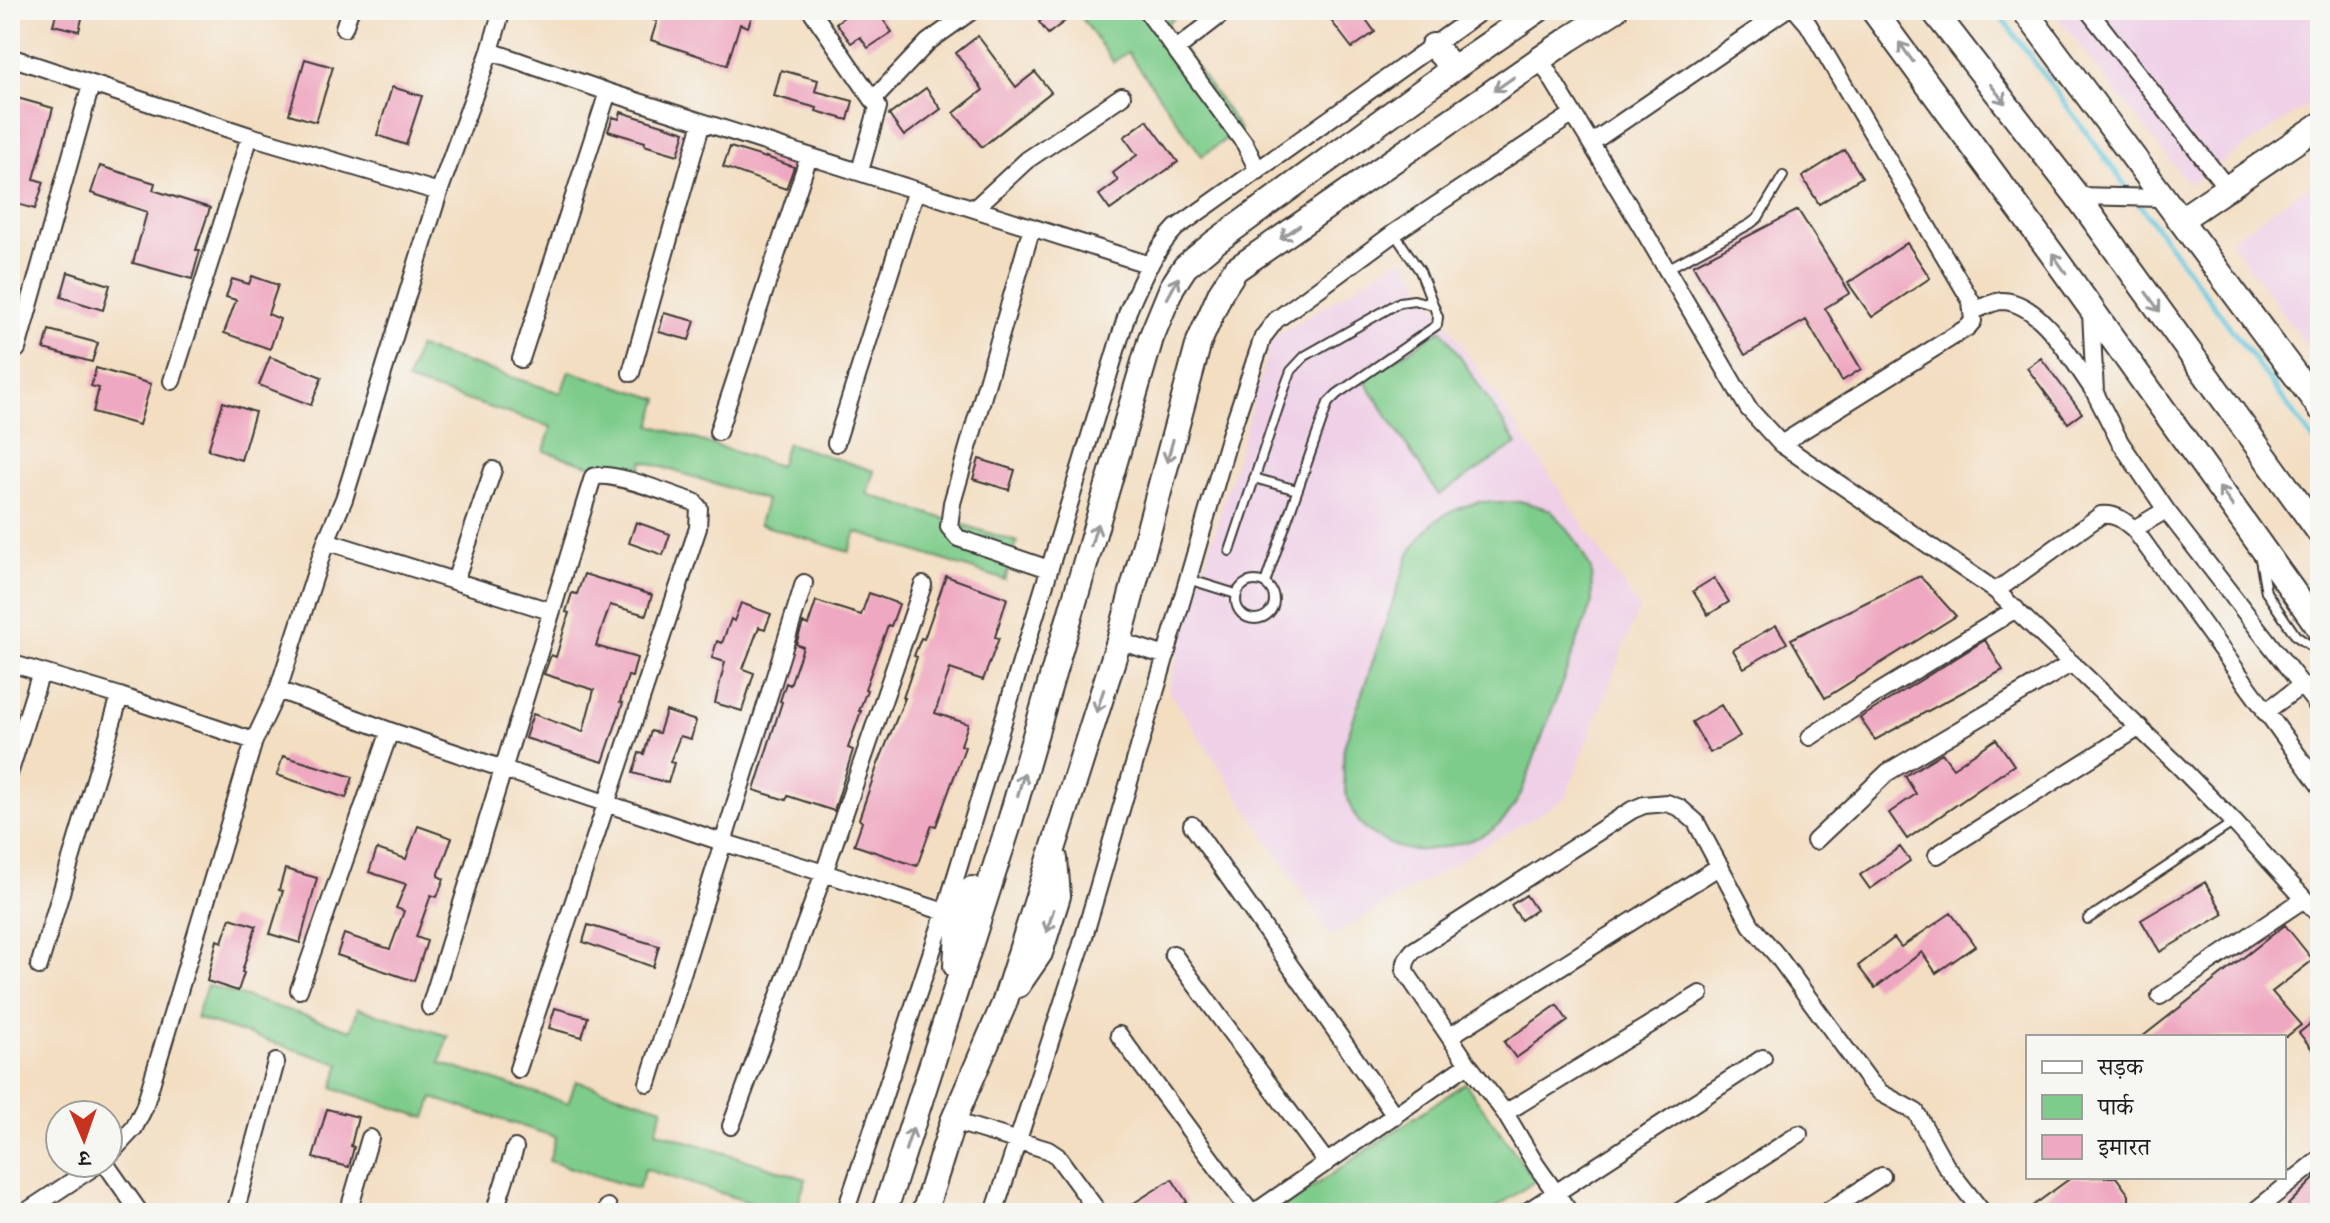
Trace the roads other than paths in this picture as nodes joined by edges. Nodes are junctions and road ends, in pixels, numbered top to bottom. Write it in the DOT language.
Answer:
graph roads {
  1 [pos="350,10"];
  2 [pos="502,10"];
  3 [pos="811,10"];
  4 [pos="973,10"];
  5 [pos="1146,10"];
  6 [pos="1227,10"];
  7 [pos="1483,10"];
  8 [pos="1538,10"];
  9 [pos="1615,10"];
  10 [pos="1785,10"];
  11 [pos="1796,10"];
  12 [pos="1873,10"];
  13 [pos="1933,10"];
  14 [pos="2024,10"];
  15 [pos="2088,10"];
  16 [pos="344,28"];
  17 [pos="1433,46"];
  18 [pos="1175,50"];
  19 [pos="490,51"];
  20 [pos="10,57"];
  21 [pos="1540,59"];
  22 [pos="1454,68"];
  23 [pos="91,85"];
  24 [pos="608,92"];
  25 [pos="1122,96"];
  26 [pos="874,99"];
  27 [pos="1573,114"];
  28 [pos="702,122"];
  29 [pos="2320,125"];
  30 [pos="250,136"];
  31 [pos="1591,143"];
  32 [pos="809,156"];
  33 [pos="860,171"];
  34 [pos="1258,171"];
  35 [pos="1783,176"];
  36 [pos="2227,188"];
  37 [pos="916,190"];
  38 [pos="439,192"];
  39 [pos="2088,196"];
  40 [pos="2153,197"];
  41 [pos="974,209"];
  42 [pos="2180,220"];
  43 [pos="1032,227"];
  44 [pos="1394,233"];
  45 [pos="1150,265"];
  46 [pos="1667,269"];
  47 [pos="1433,305"];
  48 [pos="2091,308"];
  49 [pos="1973,311"];
  50 [pos="17,349"];
  51 [pos="521,359"];
  52 [pos="631,373"];
  53 [pos="172,381"];
  54 [pos="2095,393"];
  55 [pos="2320,408"];
  56 [pos="718,432"];
  57 [pos="836,443"];
  58 [pos="1781,444"];
  59 [pos="493,470"];
  60 [pos="1254,478"];
  61 [pos="1297,490"];
  62 [pos="2294,498"];
  63 [pos="2166,510"];
  64 [pos="2320,511"];
  65 [pos="2134,529"];
  66 [pos="2320,533"];
  67 [pos="2256,539"];
  68 [pos="326,541"];
  69 [pos="1230,551"];
  70 [pos="1049,569"];
  71 [pos="1188,579"];
  72 [pos="455,581"];
  73 [pos="804,583"];
  74 [pos="1265,583"];
  75 [pos="923,585"];
  76 [pos="1996,591"];
  77 [pos="1236,594"];
  78 [pos="2016,609"];
  79 [pos="550,611"];
  80 [pos="2320,629"];
  81 [pos="1119,641"];
  82 [pos="2320,652"];
  83 [pos="1166,656"];
  84 [pos="10,663"];
  85 [pos="2072,663"];
  86 [pos="41,672"];
  87 [pos="2302,685"];
  88 [pos="278,690"];
  89 [pos="120,696"];
  90 [pos="2320,709"];
  91 [pos="2265,712"];
  92 [pos="2140,727"];
  93 [pos="390,731"];
  94 [pos="1810,737"];
  95 [pos="254,741"];
  96 [pos="502,768"];
  97 [pos="10,771"];
  98 [pos="2320,786"];
  99 [pos="608,803"];
  100 [pos="2234,822"];
  101 [pos="1192,825"];
  102 [pos="1815,841"];
  103 [pos="722,842"];
  104 [pos="1937,855"];
  105 [pos="1720,866"];
  106 [pos="824,873"];
  107 [pos="2304,899"];
  108 [pos="945,912"];
  109 [pos="2320,916"];
  110 [pos="2088,919"];
  111 [pos="1173,954"];
  112 [pos="39,966"];
  113 [pos="299,990"];
  114 [pos="1700,994"];
  115 [pos="2160,996"];
  116 [pos="430,1007"];
  117 [pos="1119,1035"];
  118 [pos="1450,1036"];
  119 [pos="1763,1058"];
  120 [pos="276,1062"];
  121 [pos="1468,1064"];
  122 [pos="518,1069"];
  123 [pos="648,1083"];
  124 [pos="1505,1113"];
  125 [pos="1395,1116"];
  126 [pos="953,1121"];
  127 [pos="731,1126"];
  128 [pos="1799,1134"];
  129 [pos="370,1138"];
  130 [pos="124,1139"];
  131 [pos="1017,1141"];
  132 [pos="515,1148"];
  133 [pos="2320,1159"];
  134 [pos="1327,1163"];
  135 [pos="1882,1176"];
  136 [pos="78,1179"];
  137 [pos="115,1179"];
  138 [pos="1555,1193"];
  139 [pos="2256,1210"];
  140 [pos="24,1213"];
  141 [pos="140,1213"];
  142 [pos="235,1213"];
  143 [pos="348,1213"];
  144 [pos="494,1213"];
  145 [pos="845,1213"];
  146 [pos="884,1213"];
  147 [pos="924,1213"];
  148 [pos="994,1213"];
  149 [pos="1099,1213"];
  150 [pos="1253,1213"];
  151 [pos="1525,1213"];
  152 [pos="1570,1213"];
  153 [pos="1677,1213"];
  154 [pos="1825,1213"];
  155 [pos="1983,1213"];
  1 -- 16 [label="street"];
  2 -- 19 [label="street"];
  3 -- 26 [label="street"];
  4 -- 26 [label="street"];
  5 -- 18 [label="street"];
  6 -- 18 [label="street"];
  7 -- 17 [label="street"];
  8 -- 22 [label="street"];
  9 -- 21 [label="street"];
  10 -- 31 [label="street"];
  11 -- 49 [label="street"];
  48 -- 12 [label="street, one-way"];
  13 -- 39 [label="street, one-way"];
  14 -- 40 [label="street"];
  15 -- 36 [label="street"];
  17 -- 22 [label="street"];
  17 -- 34 [label="street"];
  18 -- 34 [label="street"];
  19 -- 24 [label="street"];
  19 -- 38 [label="street"];
  20 -- 23 [label="street"];
  21 -- 27 [label="street"];
  21 -- 81 [label="street, one-way"];
  146 -- 22 [label="street, one-way"];
  23 -- 30 [label="street"];
  23 -- 50 [label="street"];
  24 -- 28 [label="street"];
  24 -- 51 [label="street"];
  25 -- 41 [label="street"];
  26 -- 33 [label="street"];
  27 -- 31 [label="street"];
  27 -- 44 [label="street"];
  28 -- 32 [label="street"];
  28 -- 52 [label="street"];
  29 -- 36 [label="street"];
  30 -- 38 [label="street"];
  30 -- 53 [label="street"];
  31 -- 46 [label="street"];
  32 -- 33 [label="street"];
  32 -- 56 [label="street"];
  33 -- 37 [label="street"];
  34 -- 45 [label="street"];
  35 -- 46 [label="lane"];
  36 -- 42 [label="street"];
  37 -- 41 [label="street"];
  37 -- 57 [label="street"];
  38 -- 68 [label="street"];
  39 -- 40 [label="street"];
  39 -- 62 [label="street, one-way"];
  40 -- 42 [label="street"];
  41 -- 43 [label="street"];
  42 -- 55 [label="street"];
  43 -- 45 [label="street"];
  43 -- 70 [label="street"];
  44 -- 47 [label="lane"];
  44 -- 71 [label="street"];
  45 -- 70 [label="street"];
  46 -- 58 [label="street"];
  47 -- 60 [label="lane"];
  47 -- 61 [label="lane"];
  48 -- 54 [label="street"];
  67 -- 48 [label="street, one-way"];
  49 -- 54 [label="street"];
  49 -- 58 [label="street"];
  54 -- 63 [label="street"];
  58 -- 76 [label="street"];
  59 -- 72 [label="street"];
  60 -- 61 [label="lane"];
  60 -- 69 [label="lane"];
  61 -- 74 [label="lane"];
  62 -- 64 [label="lane"];
  62 -- 66 [label="street"];
  63 -- 65 [label="street"];
  63 -- 87 [label="street"];
  65 -- 76 [label="street"];
  65 -- 91 [label="street"];
  67 -- 80 [label="street"];
  67 -- 82 [label="lane"];
  68 -- 72 [label="street"];
  68 -- 88 [label="street"];
  70 -- 108 [label="street"];
  71 -- 77 [label="lane"];
  71 -- 83 [label="street"];
  72 -- 79 [label="street"];
  73 -- 103 [label="street"];
  74 -- 77 [label="lane"];
  74 -- 77 [label="lane"];
  75 -- 106 [label="street"];
  76 -- 78 [label="street"];
  78 -- 85 [label="street"];
  78 -- 94 [label="street"];
  79 -- 96 [label="street"];
  79 -- 99 [label="street"];
  81 -- 83 [label="street"];
  81 -- 126 [label="street, one-way"];
  83 -- 131 [label="street"];
  84 -- 86 [label="street"];
  85 -- 92 [label="street"];
  85 -- 102 [label="street"];
  86 -- 89 [label="street"];
  86 -- 97 [label="street"];
  87 -- 90 [label="street"];
  87 -- 91 [label="street"];
  88 -- 93 [label="street"];
  88 -- 95 [label="street"];
  89 -- 95 [label="street"];
  89 -- 112 [label="street"];
  91 -- 98 [label="street"];
  92 -- 100 [label="street"];
  92 -- 104 [label="street"];
  93 -- 96 [label="street"];
  93 -- 113 [label="street"];
  95 -- 130 [label="street"];
  96 -- 99 [label="street"];
  96 -- 116 [label="street"];
  99 -- 103 [label="street"];
  99 -- 122 [label="street"];
  100 -- 107 [label="street"];
  100 -- 110 [label="lane"];
  101 -- 125 [label="street"];
  103 -- 106 [label="street"];
  103 -- 123 [label="street"];
  105 -- 118 [label="street"];
  105 -- 118 [label="street"];
  105 -- 155 [label="street"];
  106 -- 108 [label="street"];
  106 -- 127 [label="street"];
  107 -- 109 [label="street"];
  107 -- 115 [label="street"];
  108 -- 145 [label="street"];
  111 -- 134 [label="street"];
  114 -- 124 [label="street"];
  117 -- 150 [label="street"];
  118 -- 121 [label="street"];
  119 -- 138 [label="street"];
  120 -- 142 [label="street"];
  121 -- 124 [label="street"];
  121 -- 125 [label="street"];
  124 -- 138 [label="street"];
  125 -- 134 [label="street"];
  126 -- 131 [label="street"];
  126 -- 147 [label="street"];
  128 -- 153 [label="street"];
  129 -- 143 [label="street"];
  131 -- 148 [label="street"];
  131 -- 149 [label="street"];
  132 -- 144 [label="street"];
  133 -- 139 [label="street"];
  134 -- 150 [label="street"];
  135 -- 154 [label="street"];
  136 -- 140 [label="street"];
  137 -- 141 [label="street"];
  138 -- 151 [label="street"];
  138 -- 152 [label="street"];
}
